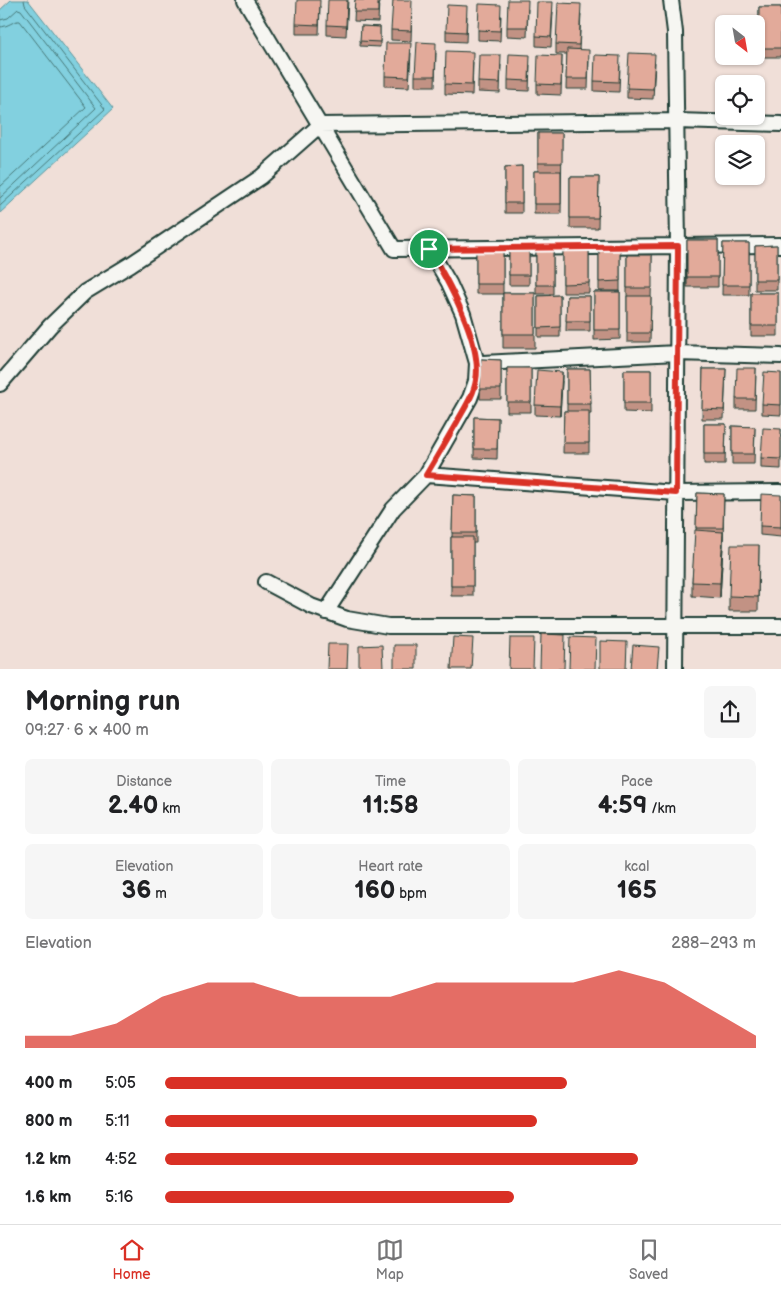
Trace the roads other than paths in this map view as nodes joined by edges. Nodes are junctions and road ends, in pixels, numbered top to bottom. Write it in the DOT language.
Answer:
graph roads {
  1 [pos="245,0"];
  2 [pos="671,0"];
  3 [pos="677,121"];
  4 [pos="781,124"];
  5 [pos="320,125"];
  6 [pos="781,245"];
  7 [pos="678,246"];
  8 [pos="429,249"];
  9 [pos="677,353"];
  10 [pos="781,356"];
  11 [pos="477,363"];
  12 [pos="0,384"];
  13 [pos="426,475"];
  14 [pos="781,492"];
  15 [pos="676,493"];
  16 [pos="266,582"];
  17 [pos="326,612"];
  18 [pos="676,625"];
  19 [pos="781,626"];
  20 [pos="675,669"];
  1 -- 5 [label="street"];
  2 -- 3 [label="street"];
  3 -- 4 [label="street"];
  3 -- 5 [label="street"];
  3 -- 7 [label="street"];
  5 -- 8 [label="street"];
  5 -- 12 [label="street"];
  6 -- 7 [label="street"];
  7 -- 8 [label="street"];
  7 -- 9 [label="street"];
  8 -- 11 [label="street"];
  9 -- 10 [label="street"];
  9 -- 11 [label="street"];
  9 -- 15 [label="street"];
  11 -- 13 [label="street"];
  13 -- 15 [label="street"];
  13 -- 17 [label="street"];
  14 -- 15 [label="street"];
  15 -- 18 [label="street"];
  16 -- 17 [label="street"];
  17 -- 18 [label="street"];
  18 -- 19 [label="street"];
  18 -- 20 [label="street"];
}
